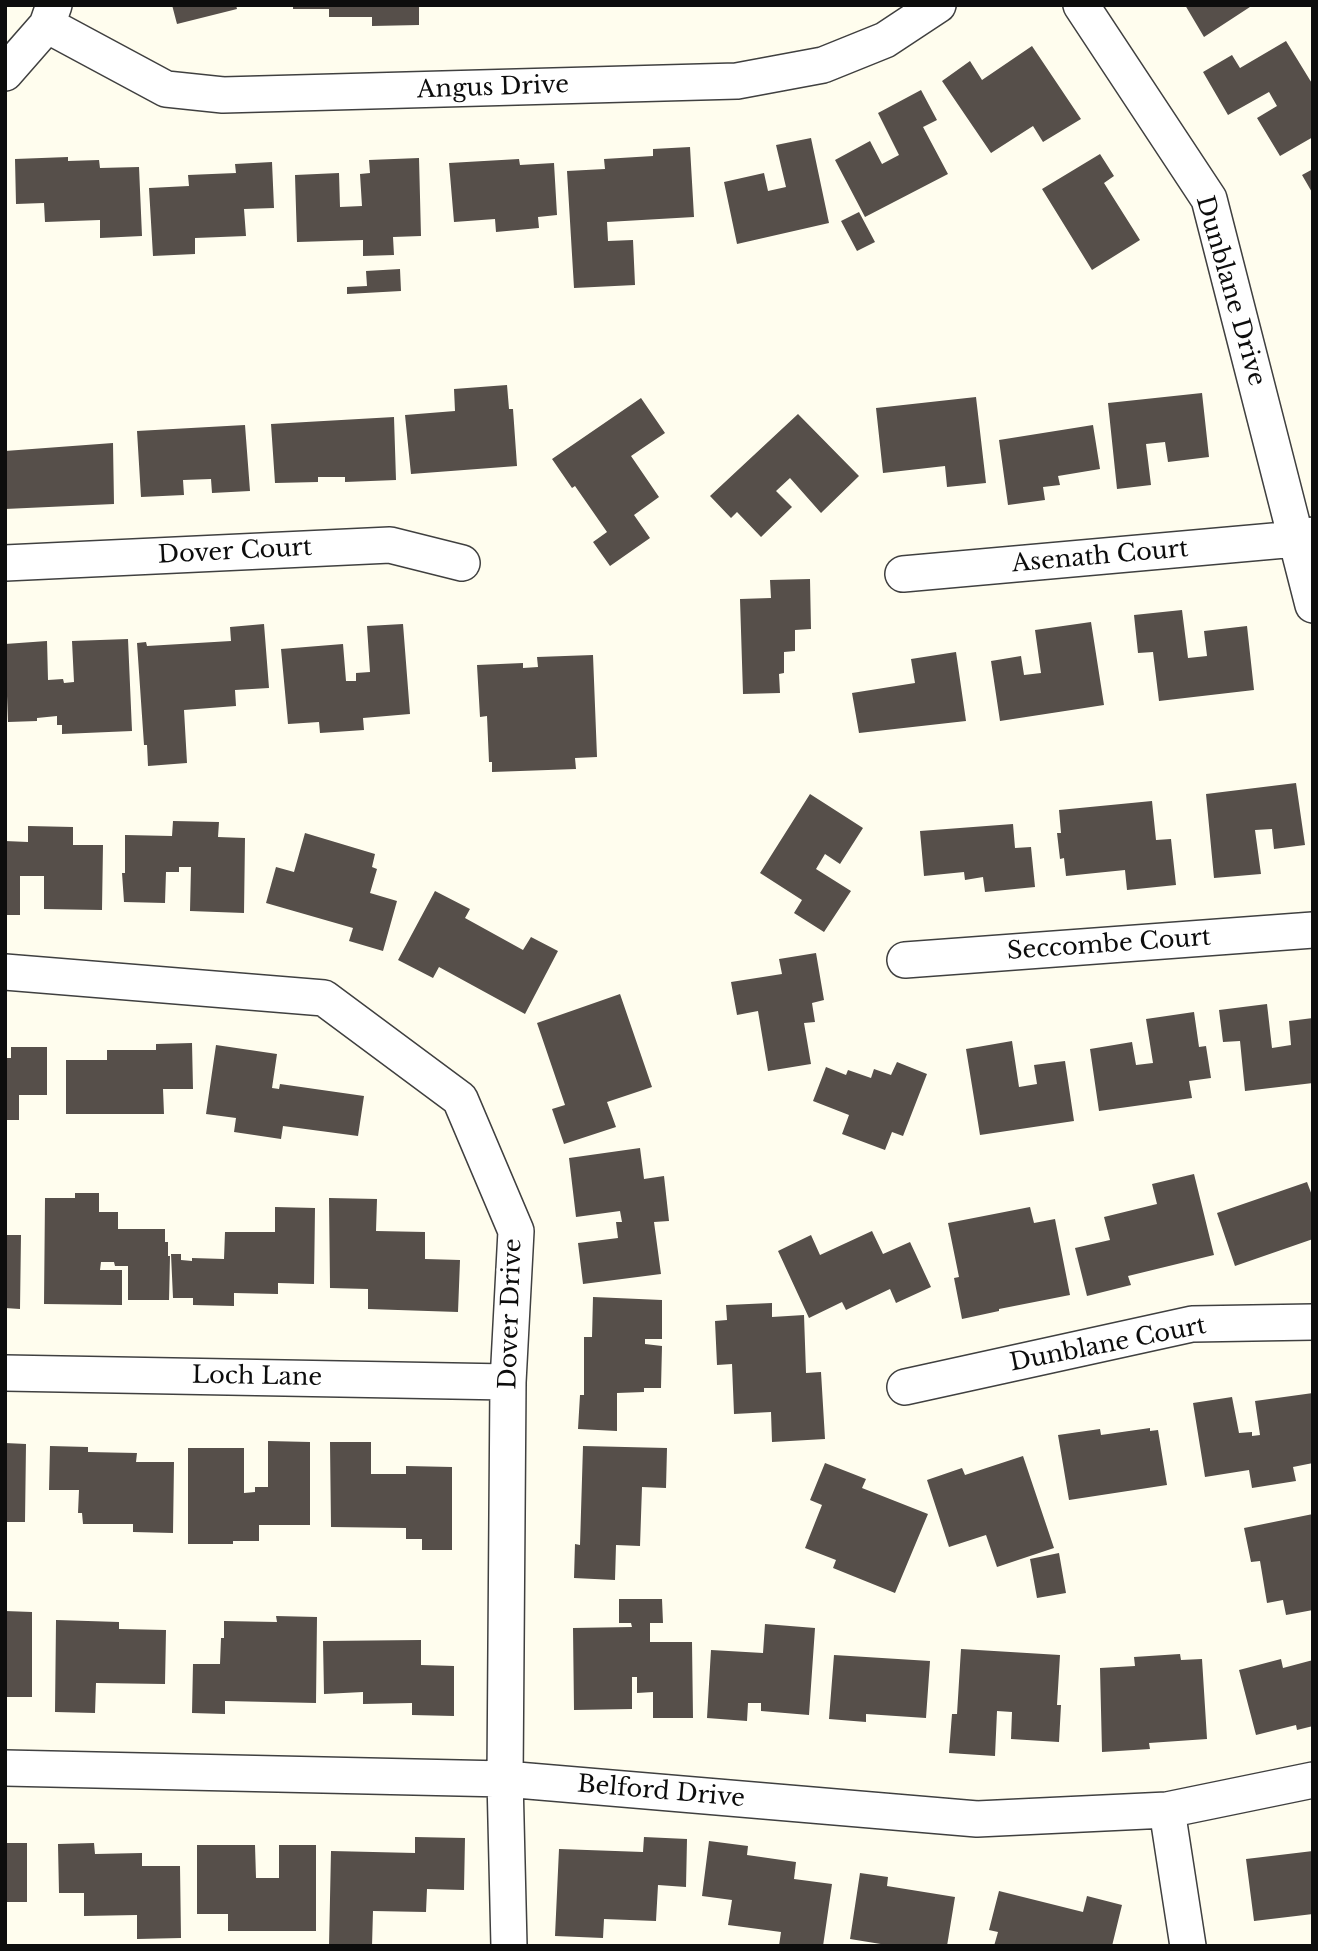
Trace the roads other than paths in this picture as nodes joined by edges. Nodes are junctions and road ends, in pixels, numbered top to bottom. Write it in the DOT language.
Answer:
graph roads {
  1 [pos="939,5"];
  2 [pos="1081,5"];
  3 [pos="51,15"];
  4 [pos="5,73"];
  5 [pos="1304,537"];
  6 [pos="5,563"];
  7 [pos="462,563"];
  8 [pos="903,574"];
  9 [pos="1313,605"];
  10 [pos="1313,930"];
  11 [pos="905,960"];
  12 [pos="5,972"];
  13 [pos="1313,1322"];
  14 [pos="5,1373"];
  15 [pos="508,1382"];
  16 [pos="905,1387"];
  17 [pos="5,1768"];
  18 [pos="505,1779"];
  19 [pos="1313,1780"];
  20 [pos="1167,1810"];
  21 [pos="509,1946"];
  22 [pos="1188,1946"];
  1 -- 3 [label="street, Angus Drive"];
  2 -- 5 [label="street, Dunblane Drive"];
  3 -- 4 [label="street"];
  5 -- 8 [label="street, Asenath Court"];
  5 -- 9 [label="street, Dunblane Drive"];
  6 -- 7 [label="street, Dover Court"];
  10 -- 11 [label="street, Seccombe Court"];
  12 -- 15 [label="street, Dover Drive"];
  13 -- 16 [label="street, Dunblane Court"];
  14 -- 15 [label="street, Loch Lane"];
  15 -- 18 [label="street, Dover Drive"];
  17 -- 18 [label="street, Belford Drive"];
  18 -- 20 [label="street, Belford Drive"];
  18 -- 21 [label="street, Dover Drive"];
  19 -- 20 [label="street, Belford Drive"];
  20 -- 22 [label="street"];
}
